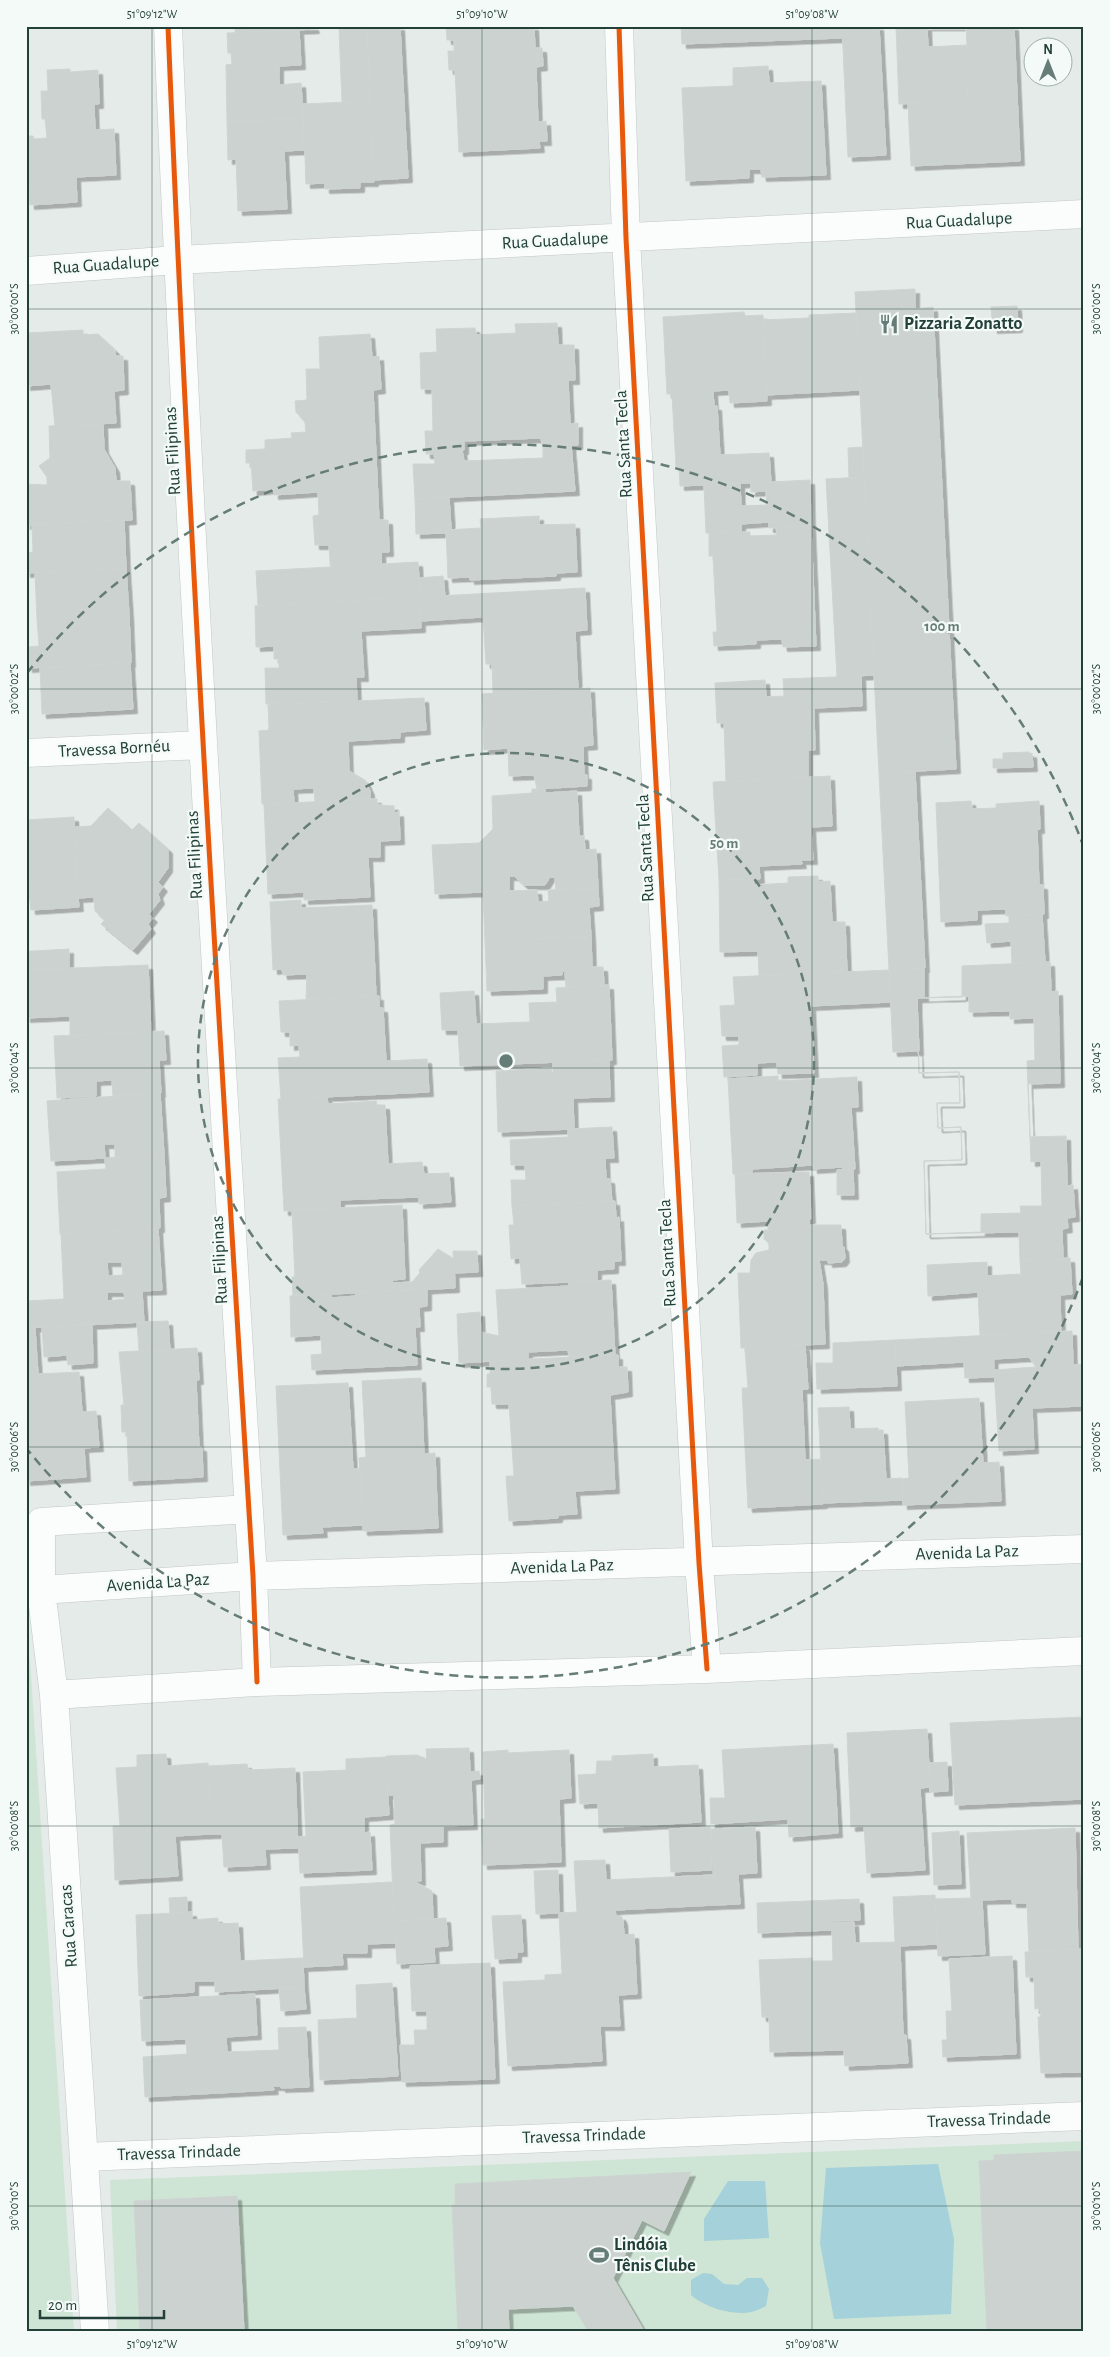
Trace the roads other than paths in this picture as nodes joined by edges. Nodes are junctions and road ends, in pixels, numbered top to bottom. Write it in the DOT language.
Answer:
graph roads {
  1 [pos="168,26"];
  2 [pos="619,26"];
  3 [pos="1084,214"];
  4 [pos="626,238"];
  5 [pos="177,260"];
  6 [pos="26,271"];
  7 [pos="202,745"];
  8 [pos="26,753"];
  9 [pos="249,1509"];
  10 [pos="33,1530"];
  11 [pos="1084,1549"];
  12 [pos="699,1563"];
  13 [pos="253,1576"];
  14 [pos="41,1590"];
  15 [pos="1084,1651"];
  16 [pos="707,1669"];
  17 [pos="257,1682"];
  18 [pos="54,1694"];
  19 [pos="1084,2116"];
  20 [pos="84,2157"];
  21 [pos="95,2331"];
  1 -- 5 [label="street, Rua Filipinas"];
  2 -- 4 [label="street, Rua Santa Tecla"];
  3 -- 4 [label="street, Rua Guadalupe"];
  4 -- 5 [label="street, Rua Guadalupe"];
  4 -- 12 [label="street, Rua Santa Tecla"];
  5 -- 6 [label="street, Rua Guadalupe"];
  5 -- 7 [label="street, Rua Filipinas"];
  7 -- 8 [label="street, Travessa Bornéu"];
  7 -- 9 [label="street, Rua Filipinas"];
  9 -- 10 [label="street"];
  9 -- 13 [label="street, Rua Filipinas"];
  10 -- 14 [label="street, Rua Caracas"];
  11 -- 12 [label="street, Avenida La Paz"];
  12 -- 13 [label="street, Avenida La Paz"];
  12 -- 16 [label="street, Rua Santa Tecla"];
  13 -- 14 [label="street, Avenida La Paz"];
  13 -- 17 [label="street, Rua Filipinas"];
  14 -- 18 [label="street, Rua Caracas"];
  15 -- 16 [label="street"];
  16 -- 17 [label="street"];
  17 -- 18 [label="street"];
  18 -- 20 [label="street, Rua Caracas"];
  19 -- 20 [label="street, Travessa Trindade"];
  20 -- 21 [label="street, Rua Caracas"];
}
